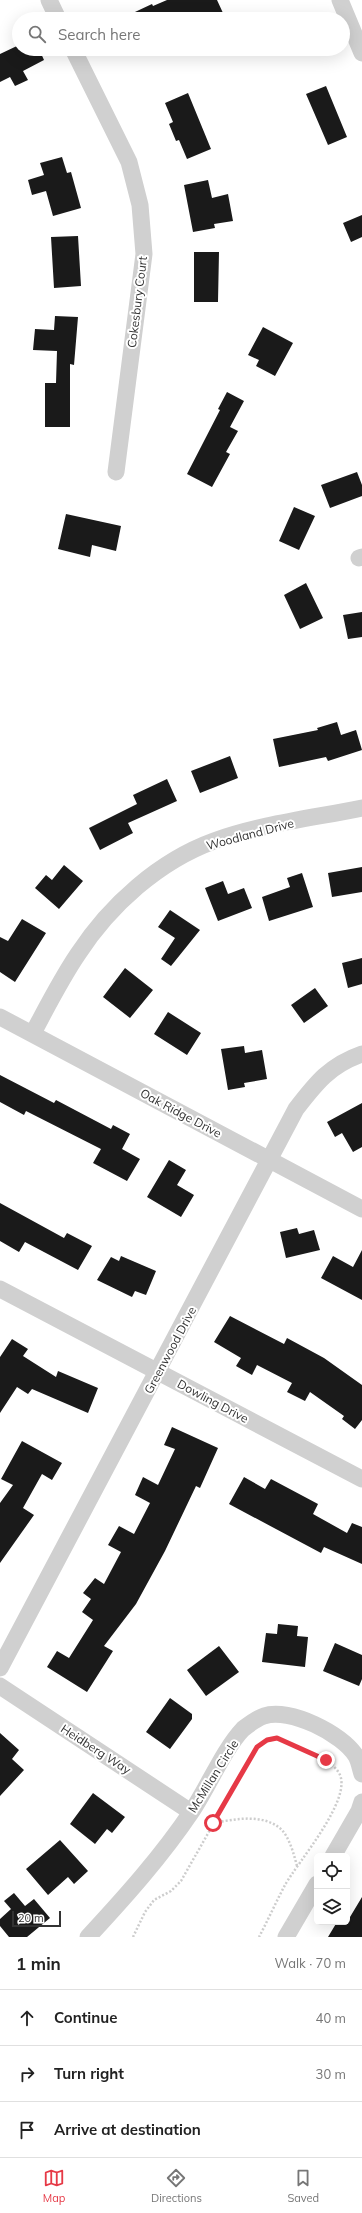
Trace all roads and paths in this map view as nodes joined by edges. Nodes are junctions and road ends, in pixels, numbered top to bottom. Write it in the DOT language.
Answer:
graph roads {
  1 [pos="48,0"];
  2 [pos="340,0"];
  3 [pos="54,12"];
  4 [pos="345,12"];
  5 [pos="350,24"];
  6 [pos="362,53"];
  7 [pos="76,56"];
  8 [pos="116,472"];
  9 [pos="362,808"];
  10 [pos="0,1017"];
  11 [pos="33,1033"];
  12 [pos="362,1054"];
  13 [pos="270,1160"];
  14 [pos="362,1209"];
  15 [pos="0,1289"];
  16 [pos="158,1373"];
  17 [pos="362,1480"];
  18 [pos="0,1668"];
  19 [pos="0,1686"];
  20 [pos="362,1774"];
  21 [pos="362,1802"];
  22 [pos="192,1812"];
  23 [pos="213,1823"];
  24 [pos="335,1853"];
  25 [pos="297,1867"];
  26 [pos="314,1889"];
  27 [pos="88,1937"];
  28 [pos="133,1937"];
  29 [pos="259,1937"];
  30 [pos="286,1937"];
  1 -- 3 [label="street"];
  2 -- 4 [label="street"];
  5 -- 6 [label="street"];
  7 -- 8 [label="street, Cokesbury Court"];
  9 -- 11 [label="street, Woodland Drive"];
  10 -- 11 [label="street, Oak Ridge Drive"];
  11 -- 13 [label="street, Oak Ridge Drive"];
  12 -- 13 [label="street, Greenwood Drive"];
  13 -- 14 [label="street, Oak Ridge Drive"];
  13 -- 16 [label="street, Greenwood Drive"];
  15 -- 16 [label="street, Dowling Drive"];
  16 -- 17 [label="street, Dowling Drive"];
  16 -- 18 [label="street, Greenwood Drive"];
  19 -- 22 [label="street, Heidberg Way"];
  20 -- 22 [label="street, McMillan Circle"];
  21 -- 24 [label="street"];
  22 -- 27 [label="street, McMillan Circle"];
  23 -- 25 [label="path"];
  23 -- 25 [label="path"];
  23 -- 28 [label="path"];
  25 -- 29 [label="path"];
  26 -- 30 [label="street"];
}
